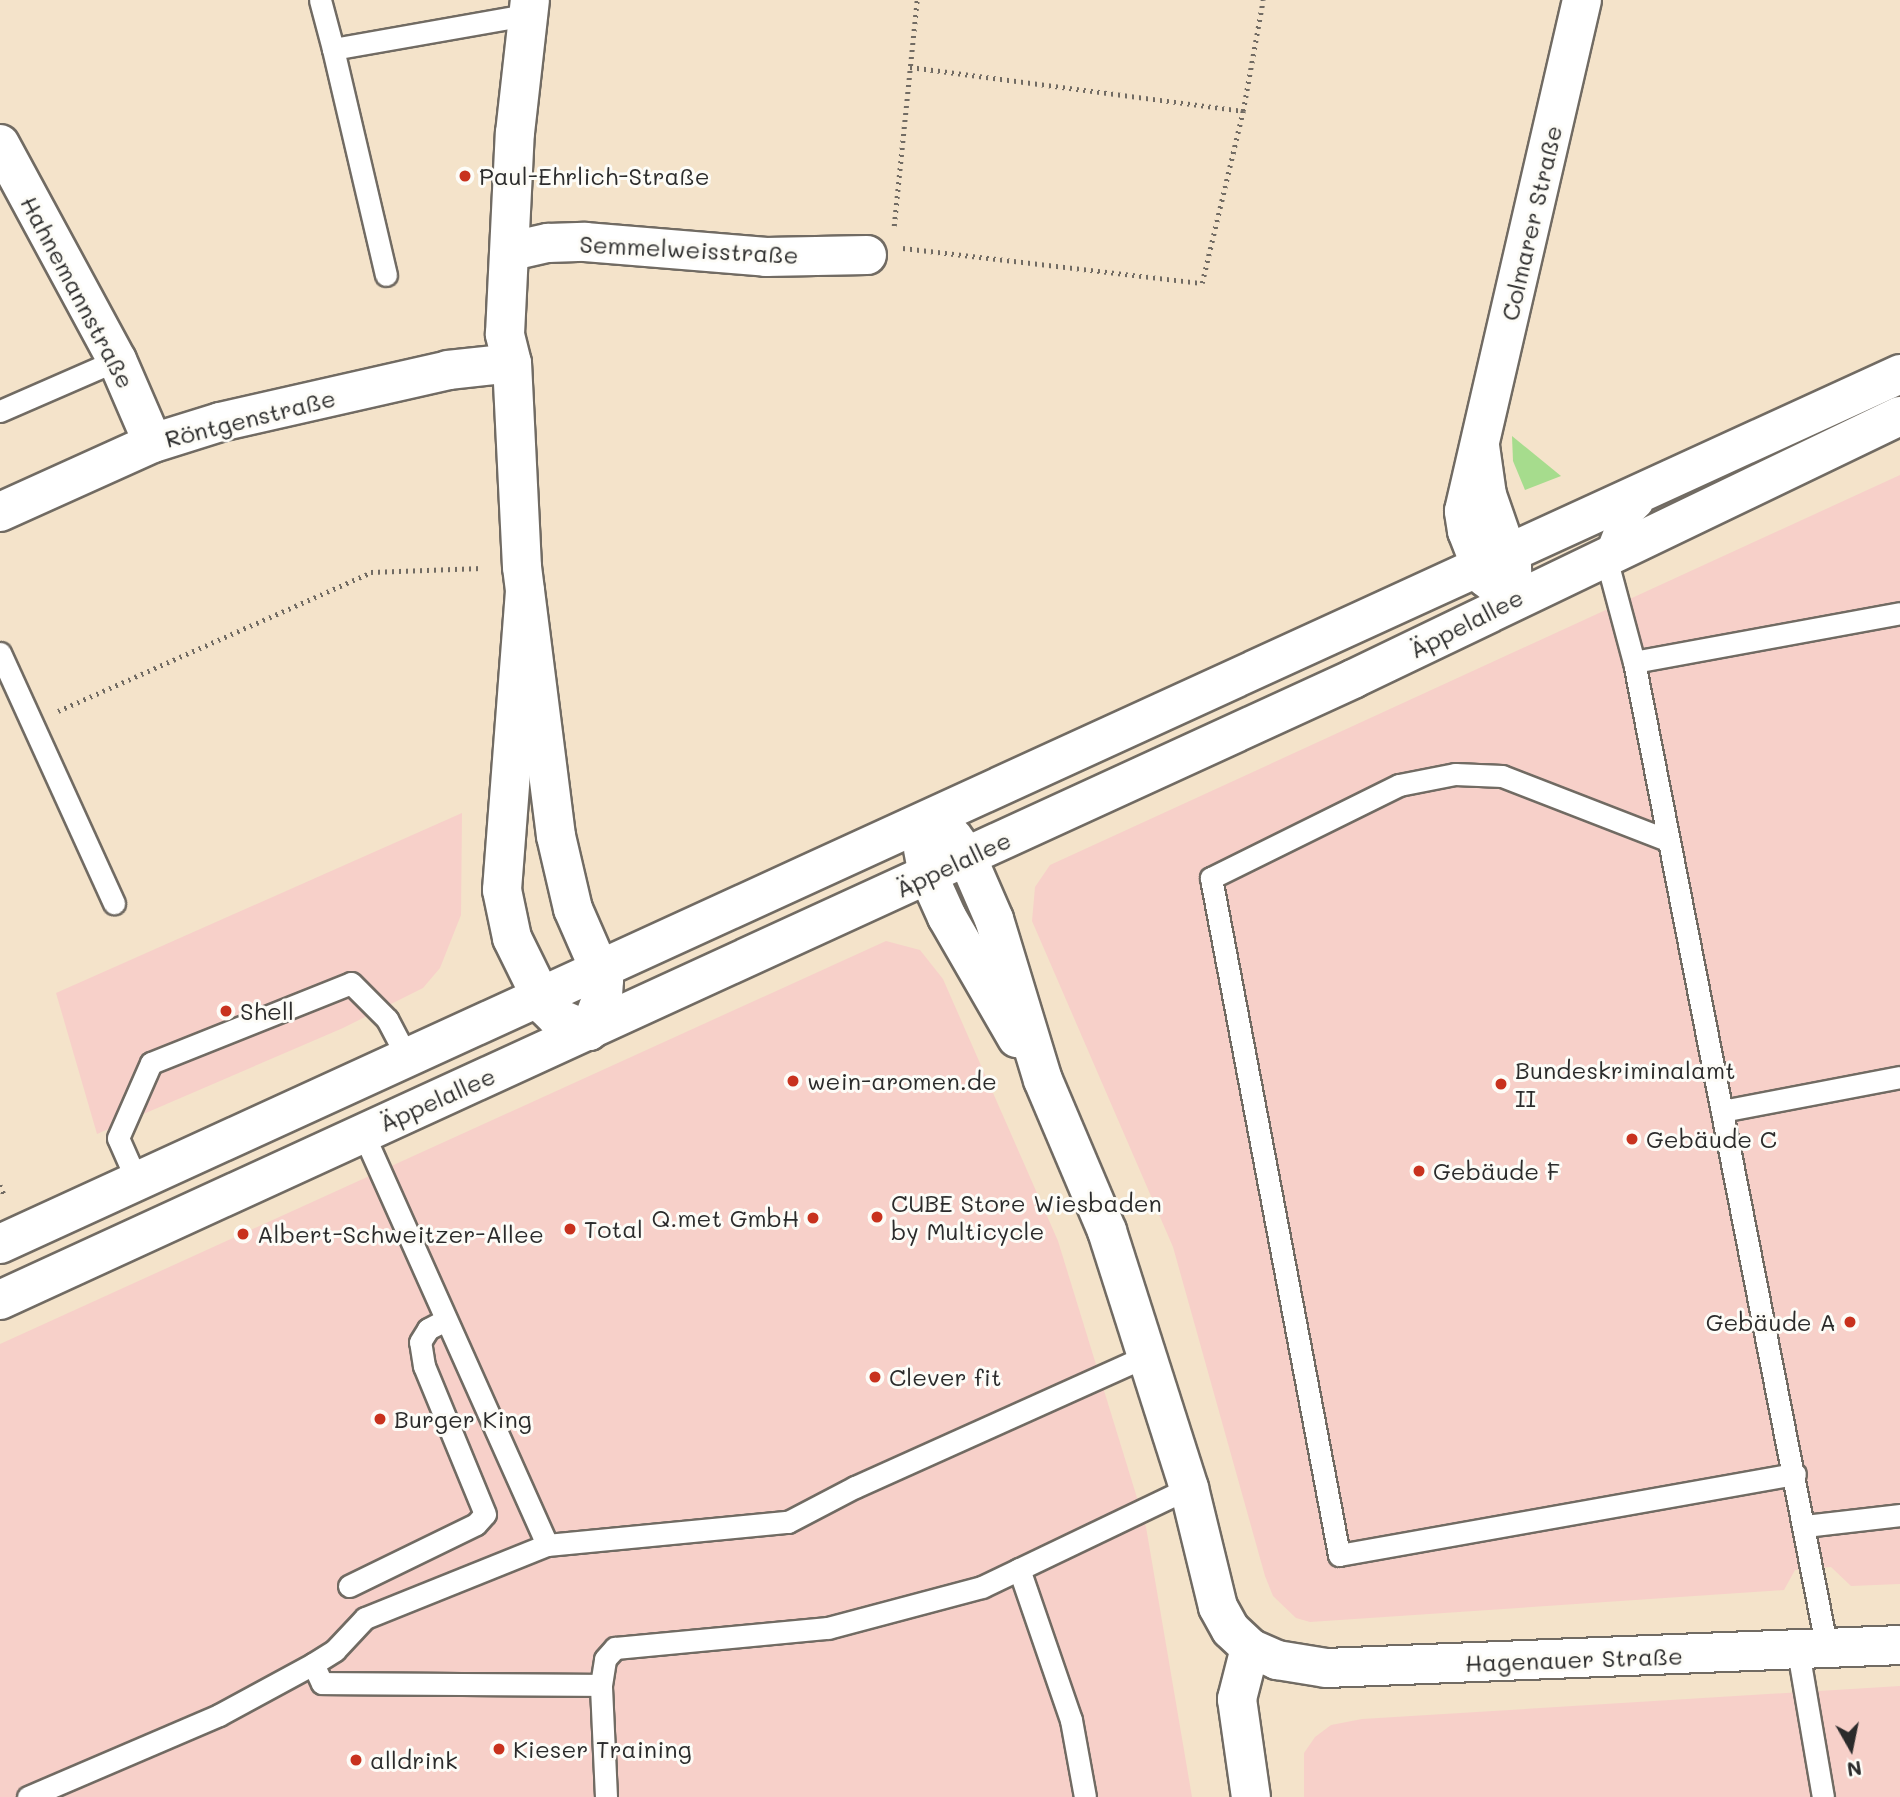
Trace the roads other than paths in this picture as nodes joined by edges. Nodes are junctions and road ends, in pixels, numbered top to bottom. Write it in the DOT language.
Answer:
graph roads {
  1 [pos="320,0"];
  2 [pos="1582,0"];
  3 [pos="527,8"];
  4 [pos="333,49"];
  5 [pos="0,144"];
  6 [pos="512,251"];
  7 [pos="866,255"];
  8 [pos="386,275"];
  9 [pos="117,360"];
  10 [pos="512,363"];
  11 [pos="1900,374"];
  12 [pos="0,411"];
  13 [pos="1900,416"];
  14 [pos="153,443"];
  15 [pos="1696,466"];
  16 [pos="0,512"];
  17 [pos="1605,554"];
  18 [pos="1494,559"];
  19 [pos="524,579"];
  20 [pos="1513,599"];
  21 [pos="1900,613"];
  22 [pos="0,653"];
  23 [pos="1634,662"];
  24 [pos="925,819"];
  25 [pos="1667,840"];
  26 [pos="967,857"];
  27 [pos="928,875"];
  28 [pos="114,903"];
  29 [pos="601,968"];
  30 [pos="539,996"];
  31 [pos="589,1031"];
  32 [pos="407,1057"];
  33 [pos="1900,1077"];
  34 [pos="1043,1080"];
  35 [pos="1722,1111"];
  36 [pos="363,1133"];
  37 [pos="138,1181"];
  38 [pos="0,1244"];
  39 [pos="0,1300"];
  40 [pos="446,1320"];
  41 [pos="1149,1355"];
  42 [pos="1795,1474"];
  43 [pos="1189,1488"];
  44 [pos="1900,1516"];
  45 [pos="1805,1526"];
  46 [pos="547,1545"];
  47 [pos="1018,1569"];
  48 [pos="349,1586"];
  49 [pos="1900,1645"];
  50 [pos="1250,1648"];
  51 [pos="1812,1650"];
  52 [pos="313,1664"];
  53 [pos="601,1685"];
  54 [pos="28,1797"];
  55 [pos="606,1797"];
  56 [pos="1085,1797"];
  57 [pos="1251,1797"];
  58 [pos="1823,1797"];
  1 -- 4 [label="lane"];
  2 -- 18 [label="street, Colmarer Straße"];
  3 -- 4 [label="lane"];
  3 -- 6 [label="street"];
  4 -- 8 [label="lane"];
  5 -- 9 [label="street, Hahnemannstraße"];
  6 -- 7 [label="street, Semmelweisstraße"];
  6 -- 10 [label="street"];
  9 -- 12 [label="lane"];
  9 -- 14 [label="street, Hahnemannstraße"];
  10 -- 14 [label="street, Röntgenstraße"];
  10 -- 19 [label="street"];
  11 -- 15 [label="street, Äppelallee"];
  13 -- 17 [label="street, Äppelallee"];
  14 -- 16 [label="street, Röntgenstraße"];
  15 -- 17 [label="lane"];
  15 -- 18 [label="street, Äppelallee"];
  17 -- 20 [label="street, Äppelallee"];
  17 -- 23 [label="lane"];
  18 -- 20 [label="street, Colmarer Straße"];
  18 -- 24 [label="street, Äppelallee"];
  19 -- 29 [label="street"];
  19 -- 30 [label="street"];
  20 -- 26 [label="street, Äppelallee"];
  21 -- 23 [label="lane"];
  22 -- 28 [label="lane"];
  23 -- 25 [label="lane"];
  24 -- 26 [label="street, Hagenauer Straße"];
  24 -- 27 [label="street, Hagenauer Straße"];
  24 -- 29 [label="street, Äppelallee"];
  25 -- 35 [label="lane"];
  25 -- 42 [label="lane"];
  26 -- 27 [label="street, Äppelallee"];
  26 -- 34 [label="street, Hagenauer Straße"];
  27 -- 31 [label="street, Äppelallee"];
  27 -- 34 [label="street, Hagenauer Straße"];
  29 -- 30 [label="street, Äppelallee"];
  29 -- 31 [label="street"];
  30 -- 31 [label="street"];
  30 -- 32 [label="street, Äppelallee"];
  31 -- 36 [label="street, Äppelallee"];
  32 -- 37 [label="street, Äppelallee"];
  32 -- 37 [label="lane"];
  33 -- 35 [label="lane"];
  34 -- 41 [label="street, Hagenauer Straße"];
  35 -- 42 [label="lane"];
  36 -- 39 [label="street, Äppelallee"];
  36 -- 40 [label="lane"];
  37 -- 38 [label="street, Äppelallee"];
  40 -- 46 [label="lane"];
  40 -- 48 [label="lane"];
  41 -- 43 [label="street, Hagenauer Straße"];
  41 -- 46 [label="lane"];
  42 -- 45 [label="lane"];
  43 -- 47 [label="lane"];
  43 -- 50 [label="street, Hagenauer Straße"];
  44 -- 45 [label="lane"];
  45 -- 51 [label="lane"];
  46 -- 52 [label="lane"];
  47 -- 53 [label="lane"];
  47 -- 56 [label="lane"];
  49 -- 51 [label="street, Hagenauer Straße"];
  50 -- 51 [label="street, Hagenauer Straße"];
  50 -- 57 [label="street"];
  51 -- 58 [label="lane"];
  52 -- 53 [label="lane"];
  52 -- 54 [label="lane"];
  53 -- 55 [label="lane"];
}
